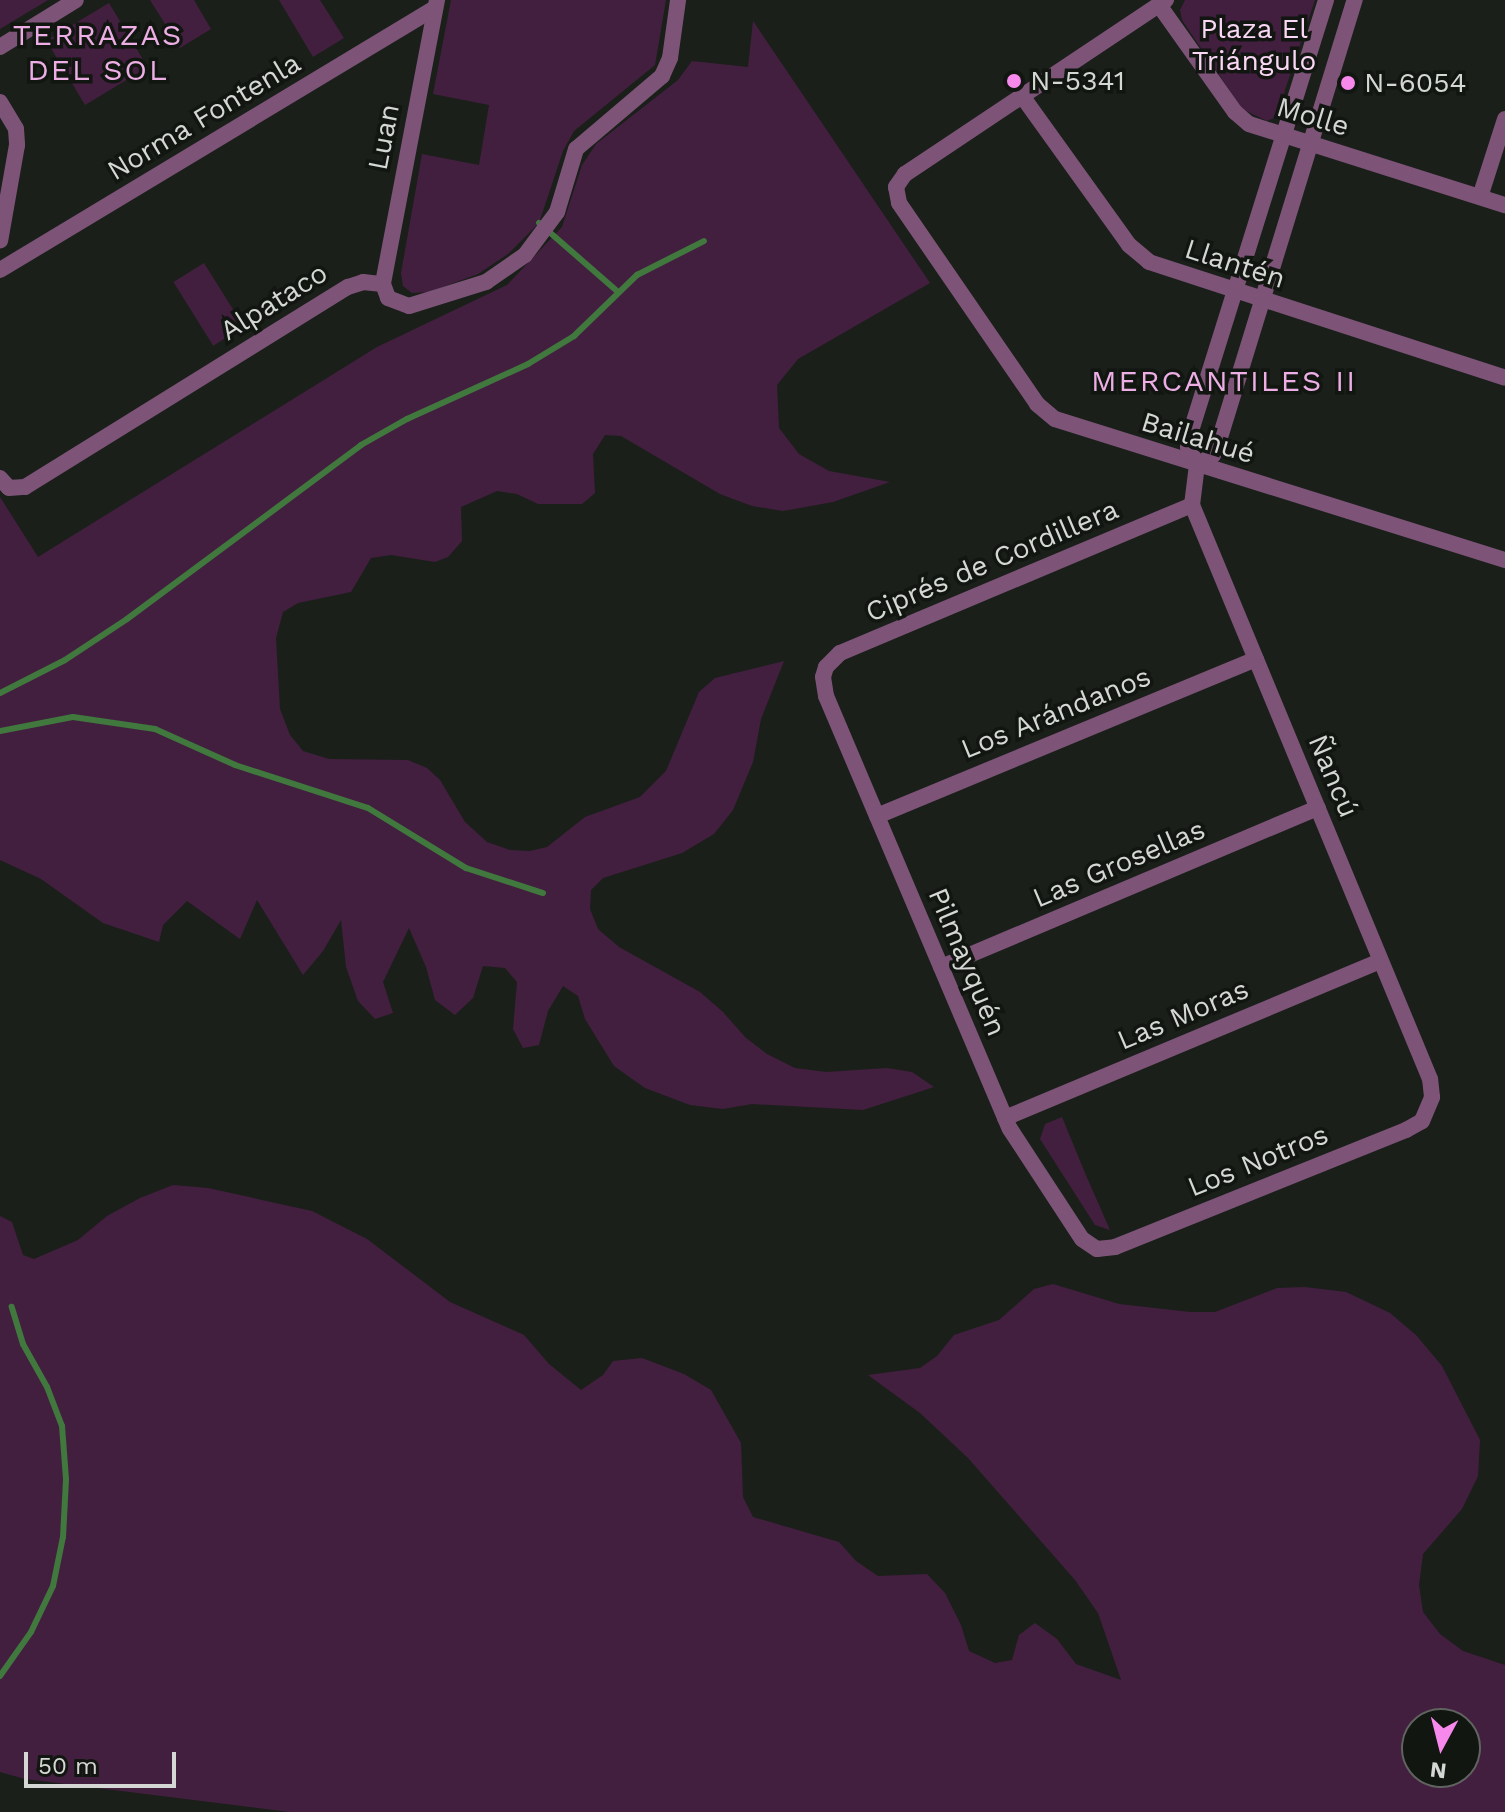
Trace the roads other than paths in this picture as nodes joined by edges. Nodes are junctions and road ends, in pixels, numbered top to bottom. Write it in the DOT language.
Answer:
graph roads {
  1 [pos="76,0"];
  2 [pos="678,0"];
  3 [pos="1326,0"];
  4 [pos="1355,0"];
  5 [pos="1163,2"];
  6 [pos="436,4"];
  7 [pos="0,47"];
  8 [pos="1022,96"];
  9 [pos="0,102"];
  10 [pos="1505,119"];
  11 [pos="1283,135"];
  12 [pos="1311,144"];
  13 [pos="1480,197"];
  14 [pos="1505,205"];
  15 [pos="0,241"];
  16 [pos="0,270"];
  17 [pos="383,284"];
  18 [pos="1235,291"];
  19 [pos="1262,300"];
  20 [pos="1505,378"];
  21 [pos="1197,465"];
  22 [pos="5,483"];
  23 [pos="1192,505"];
  24 [pos="1505,560"];
  25 [pos="1256,659"];
  26 [pos="823,677"];
  27 [pos="1318,808"];
  28 [pos="877,816"];
  29 [pos="1381,961"];
  30 [pos="941,967"];
  31 [pos="1431,1107"];
  32 [pos="1005,1118"];
  33 [pos="1097,1249"];
  1 -- 7 [label="street"];
  2 -- 17 [label="street"];
  3 -- 11 [label="street, Ñancú"];
  4 -- 12 [label="street"];
  5 -- 8 [label="street"];
  5 -- 11 [label="street, Molle"];
  6 -- 16 [label="street, Norma Fontenla"];
  6 -- 17 [label="street, Luan"];
  8 -- 18 [label="street, Llantén"];
  8 -- 21 [label="street, Bailahué"];
  9 -- 15 [label="street"];
  10 -- 13 [label="street"];
  11 -- 12 [label="street, Molle"];
  11 -- 18 [label="street, Ñancú"];
  12 -- 13 [label="street, Molle"];
  12 -- 19 [label="street"];
  13 -- 14 [label="street, Molle"];
  17 -- 22 [label="street, Alpataco"];
  18 -- 19 [label="street, Llantén"];
  18 -- 21 [label="street, Ñancú"];
  19 -- 20 [label="street, Llantén"];
  19 -- 21 [label="street"];
  21 -- 23 [label="street, Ñancú"];
  21 -- 24 [label="street, Bailahué"];
  23 -- 25 [label="street, Ñancú"];
  23 -- 26 [label="street, Ciprés de Cordillera"];
  25 -- 27 [label="street, Ñancú"];
  25 -- 28 [label="street, Los Arándanos"];
  26 -- 28 [label="street, Pilmayquén"];
  27 -- 29 [label="street, Ñancú"];
  27 -- 30 [label="street, Las Grosellas"];
  28 -- 30 [label="street, Pilmayquén"];
  29 -- 31 [label="street, Ñancú"];
  29 -- 32 [label="street, Las Moras"];
  30 -- 32 [label="street, Pilmayquén"];
  31 -- 33 [label="street, Los Notros"];
  32 -- 33 [label="street, Pilmayquén"];
}
